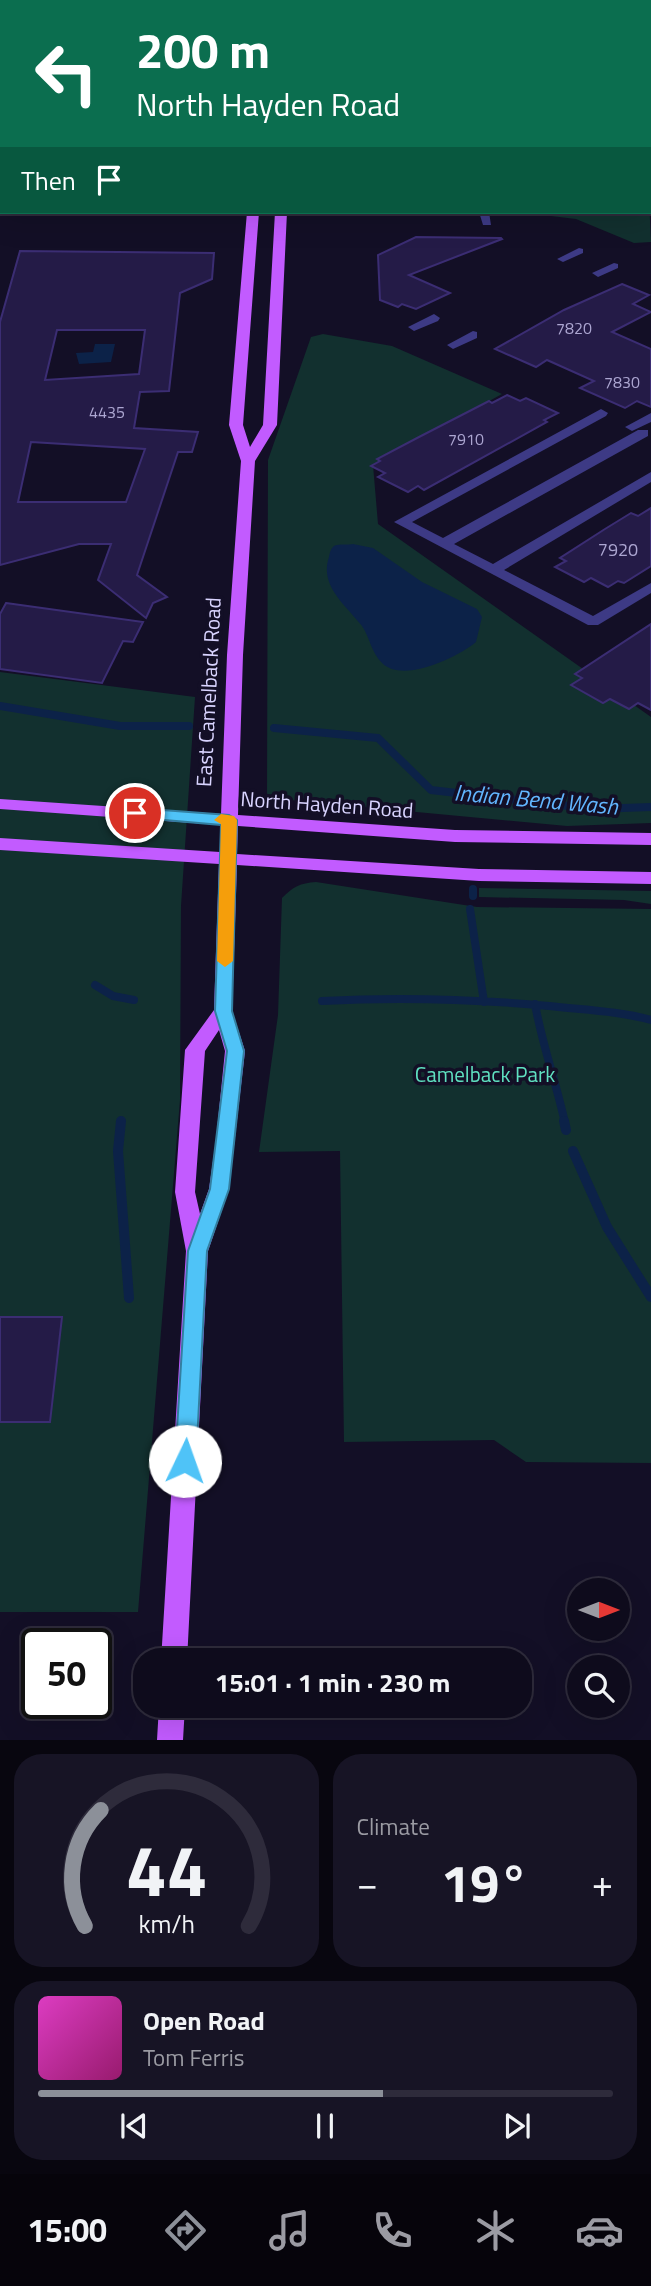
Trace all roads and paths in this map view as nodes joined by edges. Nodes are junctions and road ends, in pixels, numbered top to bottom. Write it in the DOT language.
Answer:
graph roads {
  1 [pos="253,214"];
  2 [pos="281,214"];
  3 [pos="579,251"];
  4 [pos="563,259"];
  5 [pos="614,265"];
  6 [pos="598,273"];
  7 [pos="434,318"];
  8 [pos="414,327"];
  9 [pos="473,335"];
  10 [pos="453,345"];
  11 [pos="601,413"];
  12 [pos="651,416"];
  13 [pos="248,461"];
  14 [pos="651,476"];
  15 [pos="444,544"];
  16 [pos="493,570"];
  17 [pos="651,587"];
  18 [pos="0,804"];
  19 [pos="229,820"];
  20 [pos="651,839"];
  21 [pos="0,844"];
  22 [pos="228,860"];
  23 [pos="651,878"];
  24 [pos="223,1011"];
  25 [pos="197,1251"];
  26 [pos="175,1648"];
  27 [pos="171,1718"];
  28 [pos="170,1740"];
  1 -- 13 [label="main road, East Camelback Road"];
  2 -- 13 [label="main road, East Camelback Road"];
  3 -- 4 [label="lane"];
  5 -- 6 [label="lane"];
  7 -- 8 [label="lane"];
  9 -- 10 [label="lane"];
  11 -- 15 [label="lane"];
  12 -- 15 [label="lane"];
  13 -- 19 [label="main road, East Camelback Road"];
  14 -- 16 [label="lane"];
  15 -- 16 [label="lane"];
  16 -- 17 [label="lane"];
  18 -- 19 [label="main road, North Hayden Road"];
  19 -- 20 [label="main road, North Hayden Road"];
  19 -- 22 [label="main road, East Camelback Road"];
  21 -- 22 [label="main road"];
  22 -- 23 [label="main road"];
  22 -- 24 [label="main road, East Camelback Road"];
  24 -- 25 [label="main road, East Camelback Road"];
  24 -- 25 [label="main road, East Camelback Road"];
  25 -- 26 [label="main road, East Camelback Road"];
  27 -- 28 [label="main road"];
}
